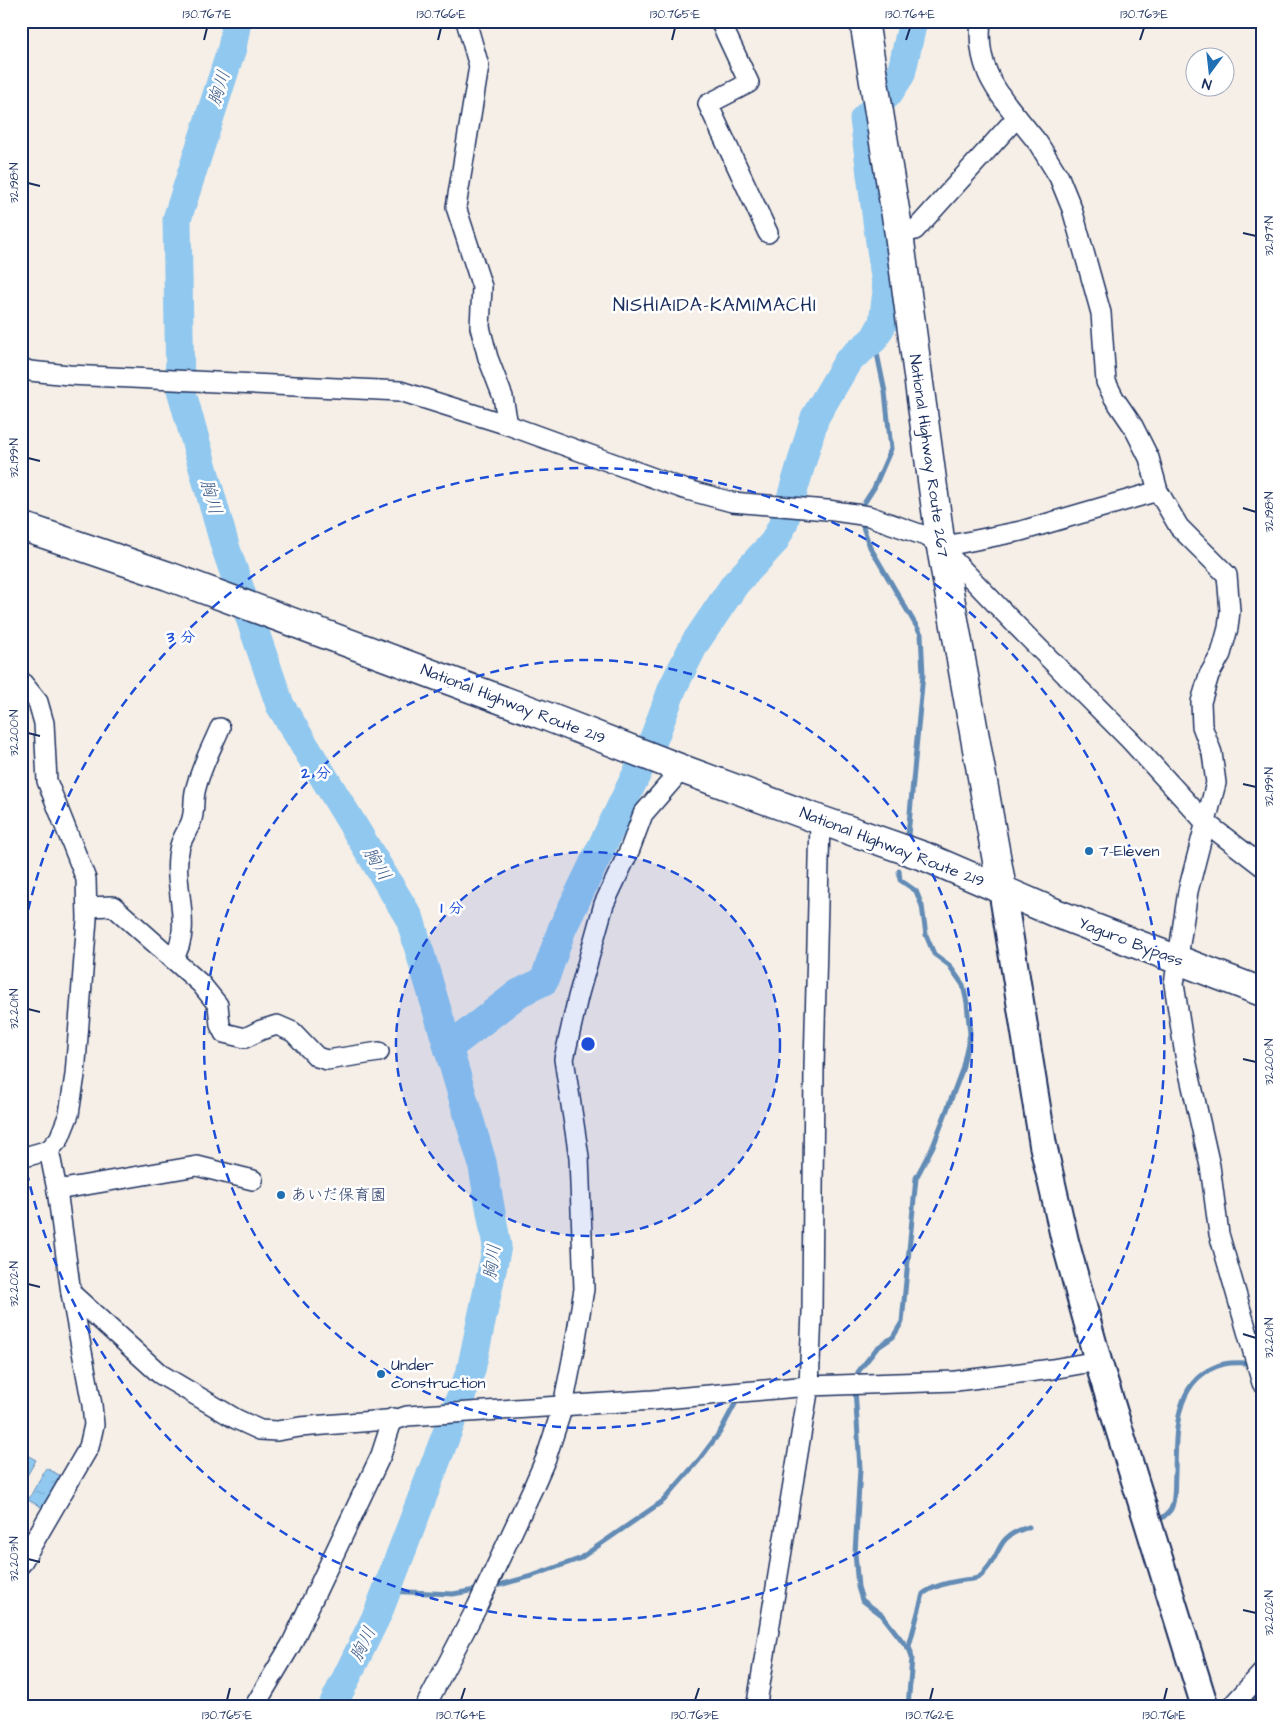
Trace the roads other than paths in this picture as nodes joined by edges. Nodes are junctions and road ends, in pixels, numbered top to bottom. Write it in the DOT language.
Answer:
graph roads {
  1 [pos="466,21"];
  2 [pos="720,21"];
  3 [pos="864,21"];
  4 [pos="982,21"];
  5 [pos="1017,118"];
  6 [pos="768,233"];
  7 [pos="899,234"];
  8 [pos="21,368"];
  9 [pos="508,425"];
  10 [pos="1158,491"];
  11 [pos="21,526"];
  12 [pos="941,547"];
  13 [pos="21,681"];
  14 [pos="220,728"];
  15 [pos="672,765"];
  16 [pos="820,820"];
  17 [pos="1205,822"];
  18 [pos="1262,866"];
  19 [pos="1002,889"];
  20 [pos="87,907"];
  21 [pos="174,959"];
  22 [pos="1177,959"];
  23 [pos="1262,992"];
  24 [pos="379,1052"];
  25 [pos="48,1150"];
  26 [pos="21,1158"];
  27 [pos="253,1180"];
  28 [pos="57,1190"];
  29 [pos="71,1293"];
  30 [pos="1098,1361"];
  31 [pos="1258,1368"];
  32 [pos="809,1386"];
  33 [pos="557,1406"];
  34 [pos="400,1417"];
  35 [pos="21,1564"];
  36 [pos="1262,1673"];
  37 [pos="254,1707"];
  38 [pos="425,1707"];
  39 [pos="761,1707"];
  40 [pos="1205,1707"];
  41 [pos="1231,1707"];
  1 -- 9 [label="street"];
  2 -- 6 [label="street"];
  3 -- 7 [label="highway, National Highway Route 267"];
  4 -- 5 [label="street"];
  5 -- 7 [label="street"];
  5 -- 10 [label="street"];
  7 -- 12 [label="highway, National Highway Route 267"];
  8 -- 9 [label="street"];
  9 -- 12 [label="street"];
  10 -- 12 [label="street"];
  10 -- 17 [label="street"];
  11 -- 15 [label="highway, National Highway Route 219"];
  12 -- 17 [label="street"];
  12 -- 19 [label="highway, National Highway Route 267"];
  13 -- 20 [label="street"];
  14 -- 21 [label="street"];
  15 -- 16 [label="highway, National Highway Route 219"];
  15 -- 33 [label="street"];
  16 -- 19 [label="highway, National Highway Route 219"];
  16 -- 32 [label="street"];
  17 -- 18 [label="street"];
  17 -- 22 [label="street"];
  19 -- 22 [label="highway, Yaguro Bypass"];
  19 -- 30 [label="street"];
  20 -- 21 [label="street"];
  20 -- 25 [label="street"];
  21 -- 24 [label="street"];
  22 -- 23 [label="highway, Yaguro Bypass"];
  22 -- 31 [label="street"];
  25 -- 26 [label="street"];
  25 -- 28 [label="street"];
  27 -- 28 [label="street"];
  28 -- 29 [label="street"];
  29 -- 34 [label="street"];
  29 -- 35 [label="street"];
  30 -- 32 [label="street"];
  30 -- 40 [label="street"];
  32 -- 33 [label="street"];
  32 -- 39 [label="street"];
  33 -- 34 [label="street"];
  33 -- 38 [label="street"];
  34 -- 37 [label="street"];
  36 -- 41 [label="street"];
}
